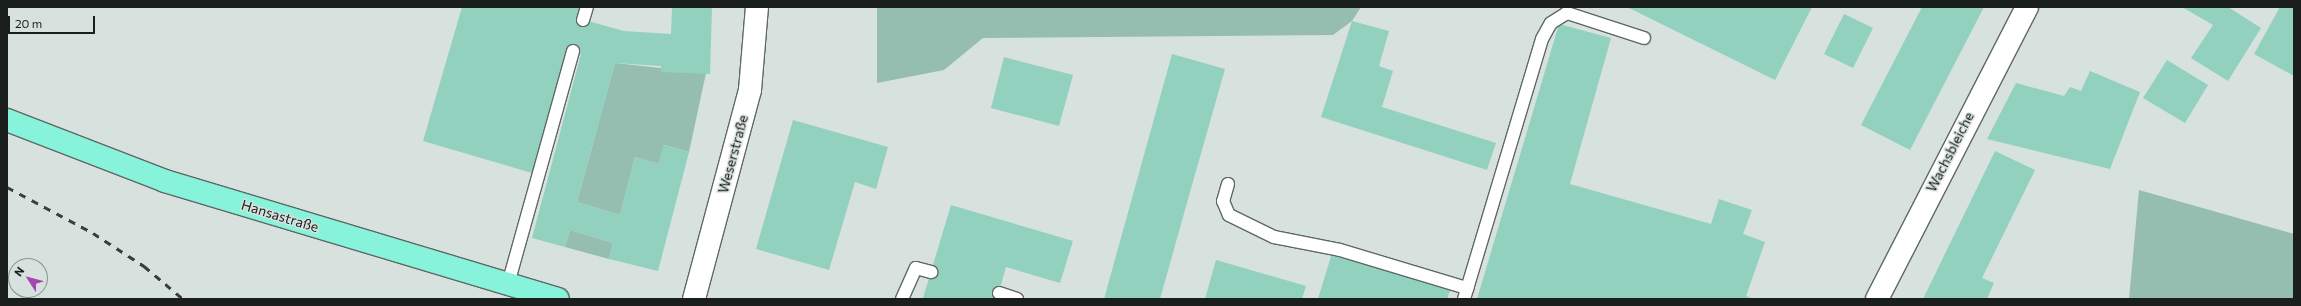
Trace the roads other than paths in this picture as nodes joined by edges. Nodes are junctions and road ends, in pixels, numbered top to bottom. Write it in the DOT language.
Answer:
graph roads {
  1 [pos="587,7"];
  2 [pos="757,7"];
  3 [pos="2026,7"];
  4 [pos="583,20"];
  5 [pos="1644,38"];
  6 [pos="573,51"];
  7 [pos="7,120"];
  8 [pos="1228,184"];
  9 [pos="931,272"];
  10 [pos="508,284"];
  11 [pos="999,293"];
  12 [pos="1465,293"];
  13 [pos="558,299"];
  14 [pos="694,299"];
  15 [pos="902,299"];
  16 [pos="1017,299"];
  17 [pos="1877,299"];
  1 -- 4 [label="lane"];
  2 -- 14 [label="street, Weserstraße"];
  3 -- 17 [label="street, Wachsbleiche"];
  5 -- 12 [label="lane"];
  6 -- 10 [label="lane"];
  7 -- 10 [label="main road, Hansastraße"];
  8 -- 12 [label="lane"];
  9 -- 15 [label="lane"];
  10 -- 13 [label="main road, Hansastraße"];
  11 -- 16 [label="lane"];
}
